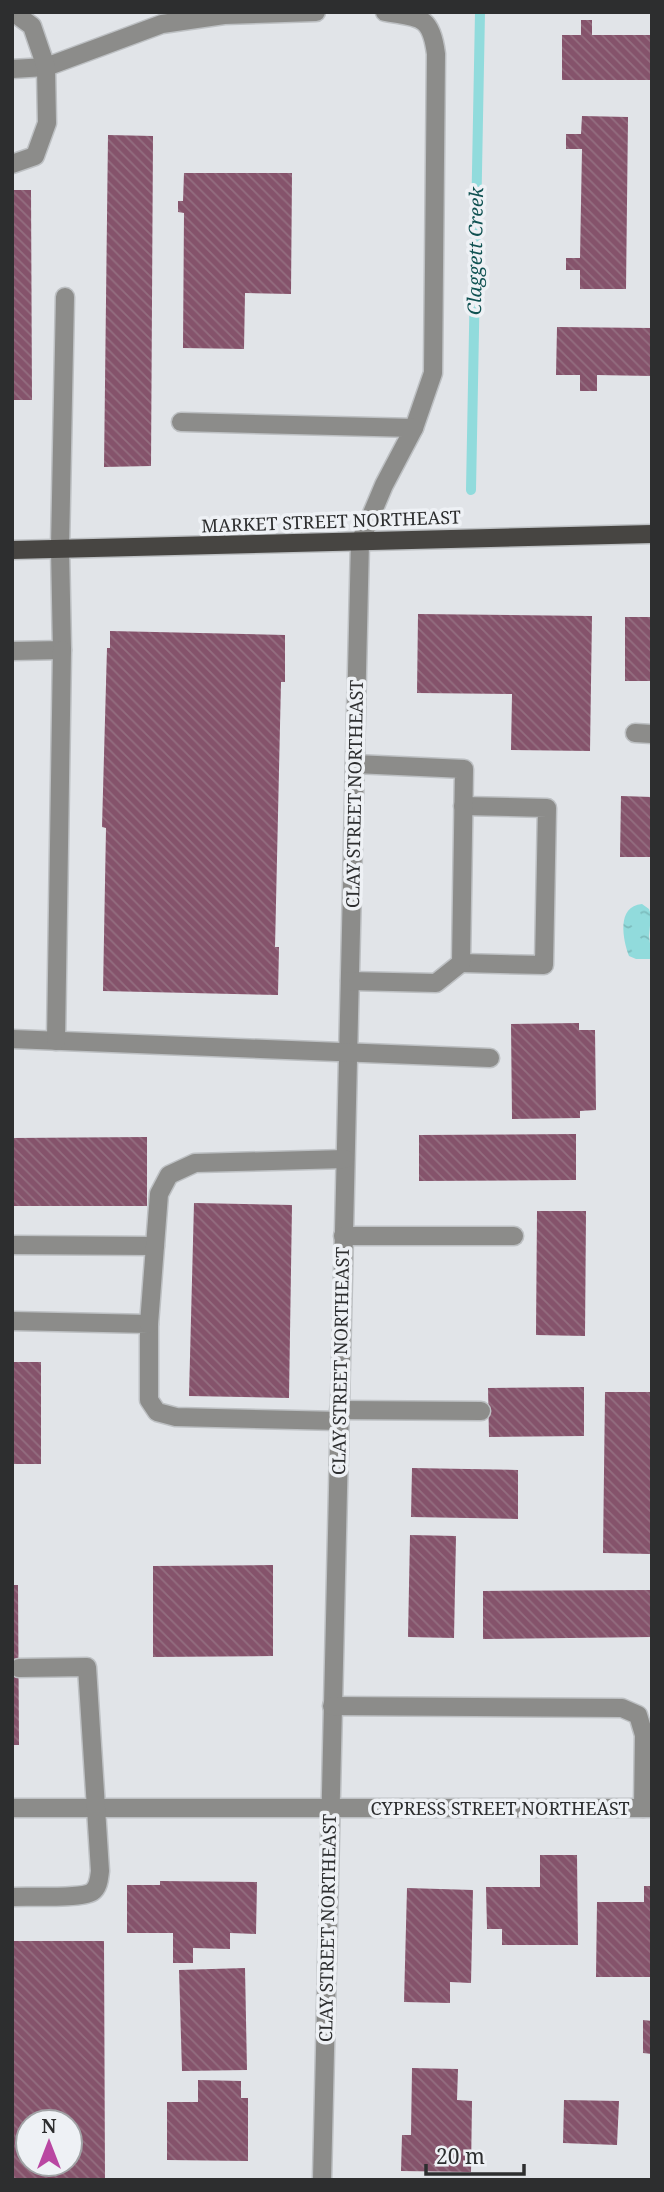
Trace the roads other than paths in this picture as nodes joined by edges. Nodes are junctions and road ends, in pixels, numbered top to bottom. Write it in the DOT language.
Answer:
graph roads {
  1 [pos="13,12"];
  2 [pos="316,12"];
  3 [pos="385,12"];
  4 [pos="46,67"];
  5 [pos="12,69"];
  6 [pos="12,164"];
  7 [pos="65,298"];
  8 [pos="181,422"];
  9 [pos="414,428"];
  10 [pos="652,534"];
  11 [pos="360,542"];
  12 [pos="60,548"];
  13 [pos="12,550"];
  14 [pos="62,650"];
  15 [pos="12,651"];
  16 [pos="355,764"];
  17 [pos="463,806"];
  18 [pos="461,963"];
  19 [pos="350,981"];
  20 [pos="12,1039"];
  21 [pos="56,1041"];
  22 [pos="348,1052"];
  23 [pos="490,1058"];
  24 [pos="345,1159"];
  25 [pos="343,1236"];
  26 [pos="514,1236"];
  27 [pos="12,1245"];
  28 [pos="155,1246"];
  29 [pos="12,1321"];
  30 [pos="149,1324"];
  31 [pos="481,1411"];
  32 [pos="339,1415"];
  33 [pos="19,1668"];
  34 [pos="332,1706"];
  35 [pos="12,1808"];
  36 [pos="97,1808"];
  37 [pos="329,1808"];
  38 [pos="647,1808"];
  39 [pos="12,1897"];
  40 [pos="322,2180"];
  1 -- 4 [label="street"];
  2 -- 4 [label="street"];
  3 -- 9 [label="street"];
  4 -- 5 [label="street"];
  4 -- 6 [label="street"];
  7 -- 12 [label="street"];
  8 -- 9 [label="street"];
  9 -- 11 [label="street"];
  10 -- 11 [label="main road, MARKET STREET NORTHEAST"];
  11 -- 12 [label="main road, MARKET STREET NORTHEAST"];
  11 -- 16 [label="street, CLAY STREET NORTHEAST"];
  12 -- 13 [label="main road, MARKET STREET NORTHEAST"];
  12 -- 14 [label="street"];
  14 -- 15 [label="street"];
  14 -- 21 [label="street"];
  16 -- 17 [label="street"];
  16 -- 19 [label="street, CLAY STREET NORTHEAST"];
  17 -- 18 [label="street"];
  17 -- 18 [label="street"];
  18 -- 19 [label="street"];
  19 -- 22 [label="street, CLAY STREET NORTHEAST"];
  20 -- 21 [label="street"];
  21 -- 22 [label="street"];
  22 -- 23 [label="street"];
  22 -- 24 [label="street, CLAY STREET NORTHEAST"];
  24 -- 25 [label="street, CLAY STREET NORTHEAST"];
  24 -- 28 [label="street"];
  25 -- 26 [label="street"];
  25 -- 32 [label="street, CLAY STREET NORTHEAST"];
  27 -- 28 [label="street"];
  28 -- 30 [label="street"];
  29 -- 30 [label="street"];
  30 -- 32 [label="street"];
  31 -- 32 [label="street"];
  32 -- 34 [label="street, CLAY STREET NORTHEAST"];
  33 -- 36 [label="street"];
  34 -- 37 [label="street, CLAY STREET NORTHEAST"];
  34 -- 38 [label="street"];
  35 -- 36 [label="street, CYPRESS STREET NORTHEAST"];
  36 -- 37 [label="street, CYPRESS STREET NORTHEAST"];
  36 -- 39 [label="street"];
  37 -- 38 [label="street, CYPRESS STREET NORTHEAST"];
  37 -- 40 [label="street, CLAY STREET NORTHEAST"];
}
